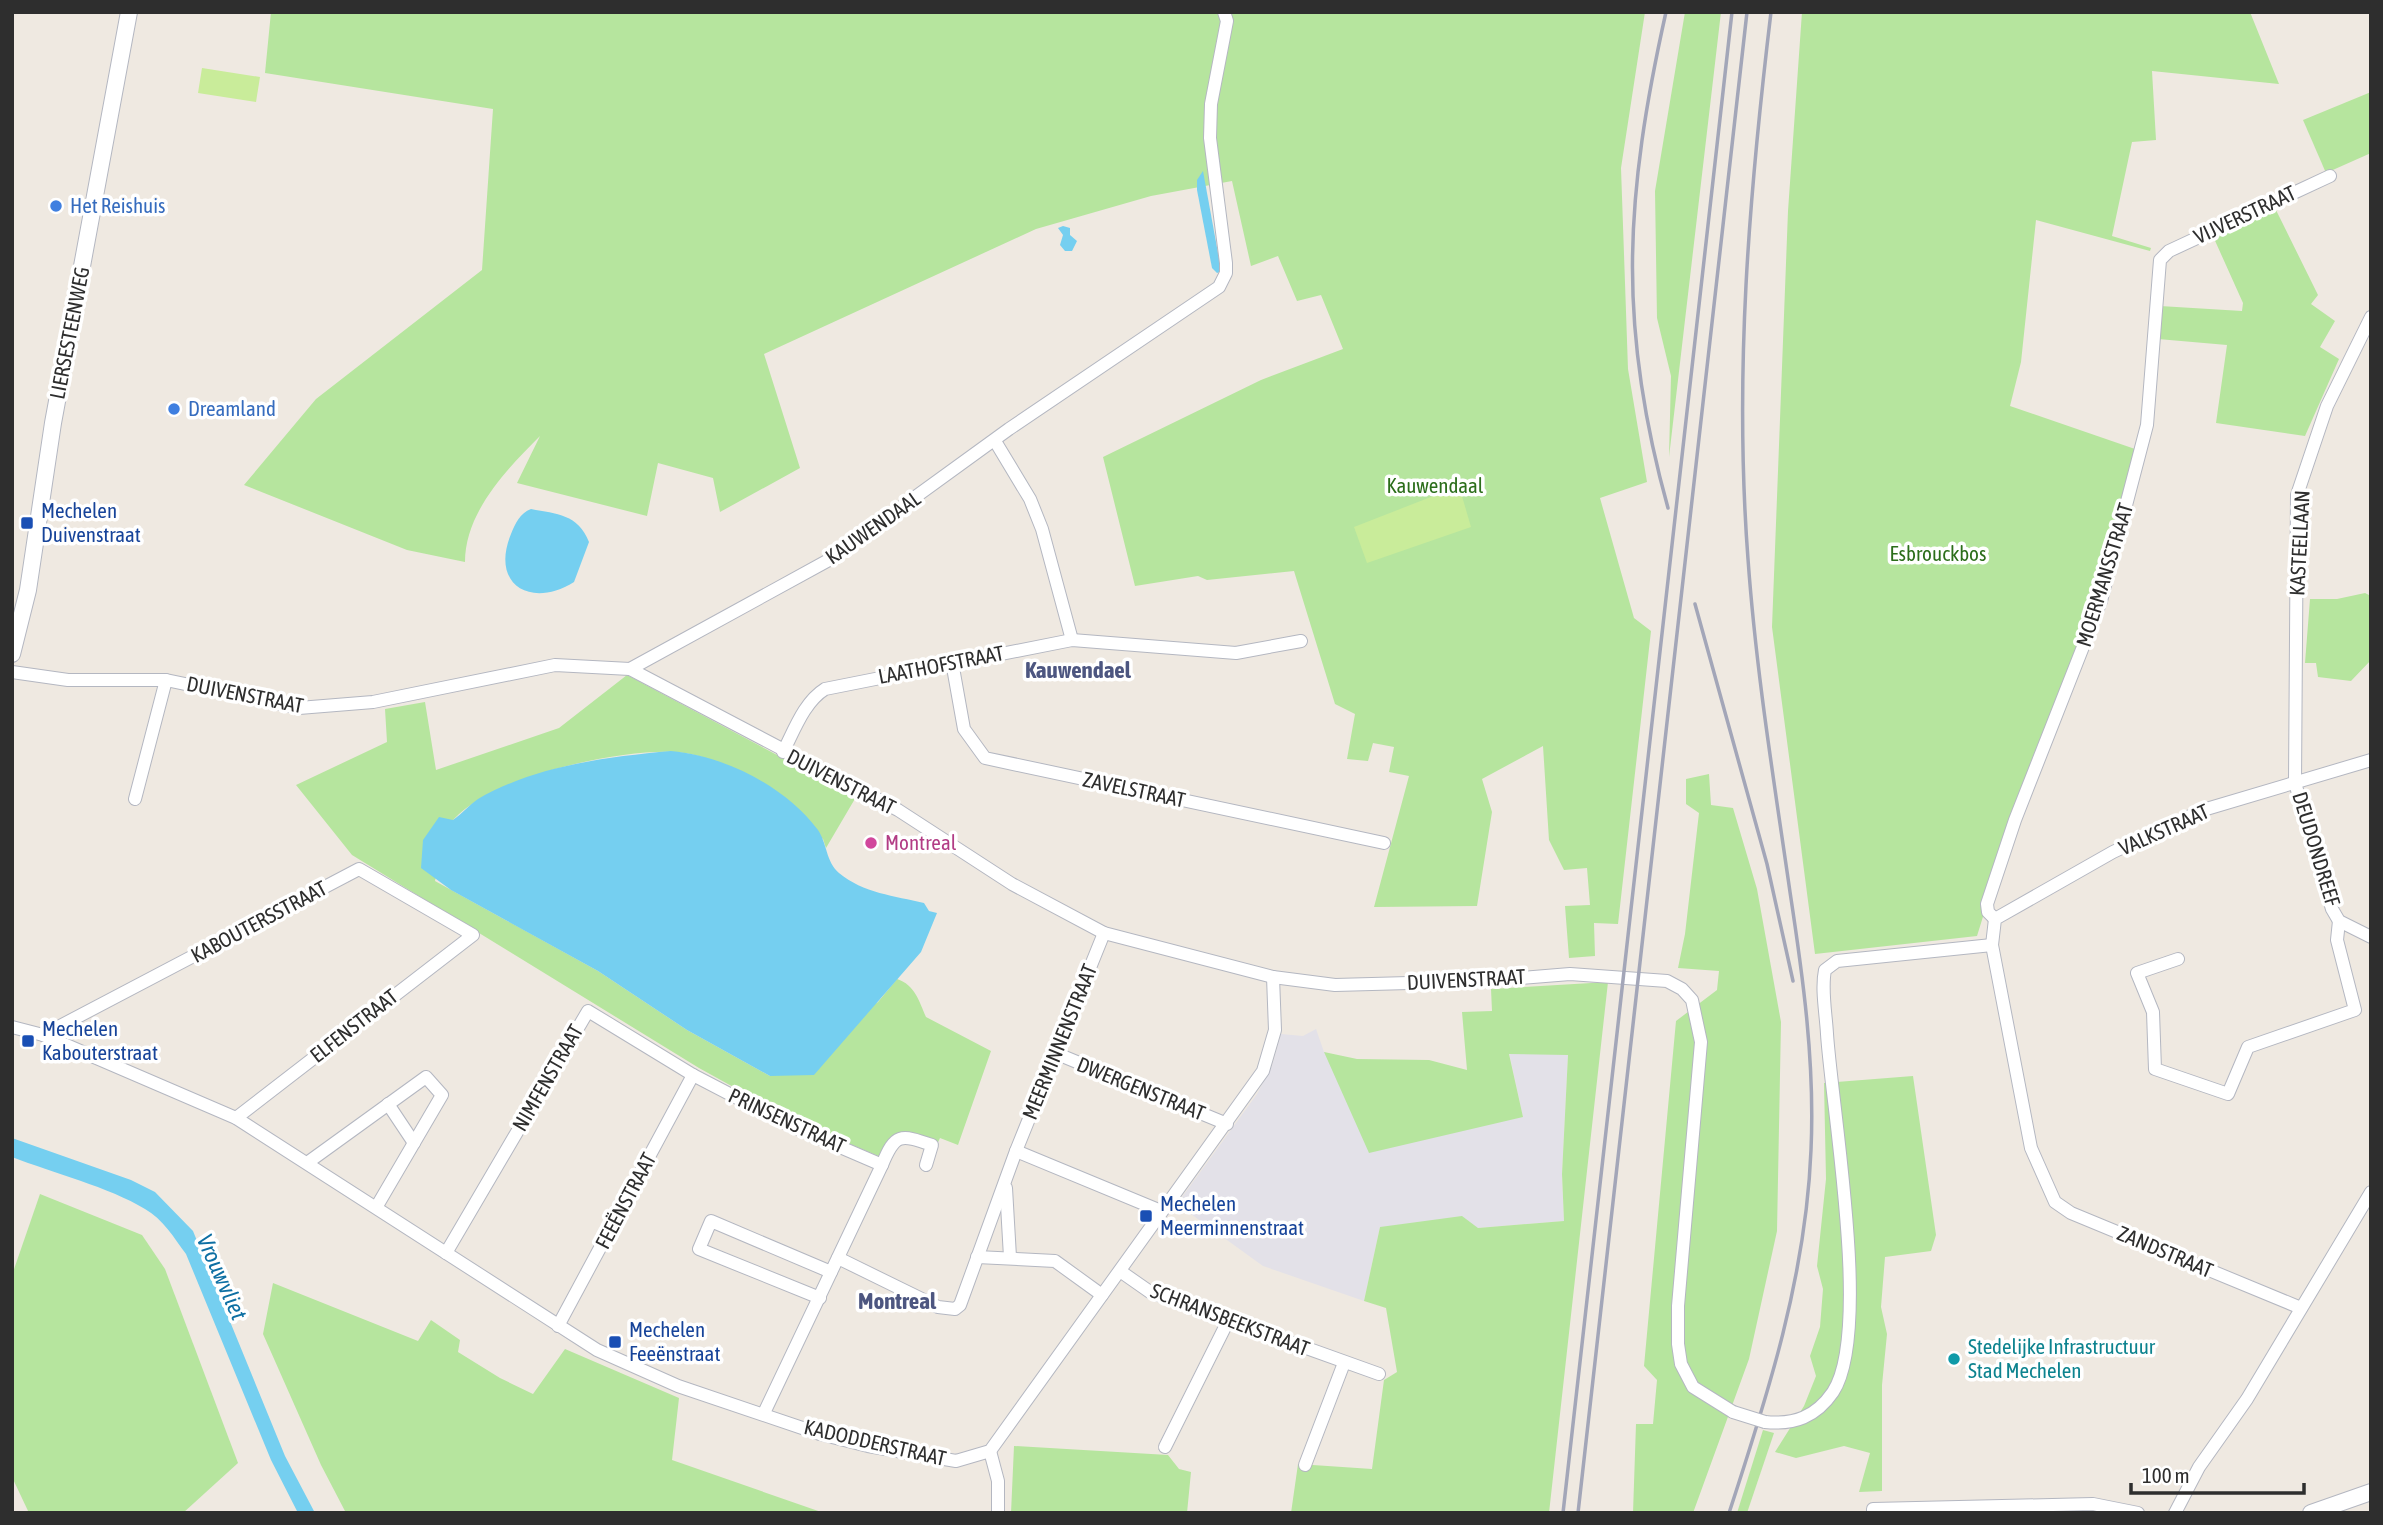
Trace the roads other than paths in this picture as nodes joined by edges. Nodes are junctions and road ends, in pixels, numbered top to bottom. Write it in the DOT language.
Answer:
graph roads {
  1 [pos="128,12"];
  2 [pos="1224,12"];
  3 [pos="2330,176"];
  4 [pos="2162,257"];
  5 [pos="2371,317"];
  6 [pos="995,441"];
  7 [pos="1072,640"];
  8 [pos="1301,641"];
  9 [pos="12,654"];
  10 [pos="952,662"];
  11 [pos="630,669"];
  12 [pos="12,672"];
  13 [pos="166,680"];
  14 [pos="783,752"];
  15 [pos="2371,760"];
  16 [pos="2295,783"];
  17 [pos="135,799"];
  18 [pos="1384,843"];
  19 [pos="1995,919"];
  20 [pos="2339,922"];
  21 [pos="1104,933"];
  22 [pos="473,935"];
  23 [pos="2371,937"];
  24 [pos="1992,945"];
  25 [pos="2178,959"];
  26 [pos="1273,977"];
  27 [pos="12,1027"];
  28 [pos="43,1035"];
  29 [pos="1055,1054"];
  30 [pos="693,1075"];
  31 [pos="388,1104"];
  32 [pos="236,1118"];
  33 [pos="1227,1124"];
  34 [pos="414,1143"];
  35 [pos="1016,1151"];
  36 [pos="307,1163"];
  37 [pos="882,1165"];
  38 [pos="926,1165"];
  39 [pos="1005,1181"];
  40 [pos="2371,1192"];
  41 [pos="377,1206"];
  42 [pos="1161,1211"];
  43 [pos="446,1253"];
  44 [pos="977,1257"];
  45 [pos="1010,1257"];
  46 [pos="838,1258"];
  47 [pos="1120,1271"];
  48 [pos="831,1272"];
  49 [pos="1102,1295"];
  50 [pos="820,1298"];
  51 [pos="2301,1308"];
  52 [pos="1228,1321"];
  53 [pos="558,1326"];
  54 [pos="1344,1363"];
  55 [pos="1379,1374"];
  56 [pos="764,1413"];
  57 [pos="1164,1447"];
  58 [pos="990,1451"];
  59 [pos="1305,1465"];
  60 [pos="2371,1492"];
  61 [pos="998,1513"];
  62 [pos="1873,1513"];
  63 [pos="2138,1513"];
  64 [pos="2175,1513"];
  65 [pos="2311,1513"];
  1 -- 9 [label="main road, LIERSESTEENWEG"];
  2 -- 6 [label="street, KAUWENDAAL"];
  3 -- 4 [label="street, VIJVERSTRAAT"];
  4 -- 19 [label="street, MOERMANSSTRAAT"];
  5 -- 16 [label="street, KASTEELLAAN"];
  6 -- 7 [label="street"];
  6 -- 11 [label="street, KAUWENDAAL"];
  7 -- 8 [label="street, LAATHOFSTRAAT"];
  7 -- 10 [label="street, LAATHOFSTRAAT"];
  10 -- 14 [label="street, LAATHOFSTRAAT"];
  10 -- 18 [label="street, ZAVELSTRAAT"];
  11 -- 13 [label="street, DUIVENSTRAAT"];
  11 -- 14 [label="street, DUIVENSTRAAT"];
  12 -- 13 [label="street, DUIVENSTRAAT"];
  13 -- 17 [label="street, DUIVENSTRAAT"];
  14 -- 21 [label="street, DUIVENSTRAAT"];
  15 -- 16 [label="street, VALKSTRAAT"];
  16 -- 19 [label="street, VALKSTRAAT"];
  16 -- 20 [label="street, DEUDONDREEF"];
  19 -- 24 [label="street"];
  20 -- 23 [label="street, DEUDONDREEF"];
  20 -- 25 [label="street"];
  21 -- 26 [label="street, DUIVENSTRAAT"];
  21 -- 29 [label="street, MEERMINNENSTRAAT"];
  22 -- 28 [label="street, KABOUTERSSTRAAT"];
  22 -- 32 [label="street, ELFENSTRAAT"];
  24 -- 26 [label="street, DUIVENSTRAAT, bridge"];
  24 -- 51 [label="street, ZANDSTRAAT"];
  26 -- 33 [label="street"];
  27 -- 28 [label="street, KADODDERSTRAAT"];
  28 -- 32 [label="street, KADODDERSTRAAT"];
  29 -- 33 [label="street, DWERGENSTRAAT"];
  29 -- 35 [label="street, MEERMINNENSTRAAT"];
  30 -- 37 [label="street, PRINSENSTRAAT"];
  30 -- 43 [label="street, NIMFENSTRAAT"];
  30 -- 53 [label="street, FEEËNSTRAAT"];
  31 -- 34 [label="street"];
  31 -- 34 [label="street"];
  31 -- 36 [label="street"];
  32 -- 36 [label="street, KADODDERSTRAAT"];
  33 -- 42 [label="street"];
  34 -- 41 [label="street"];
  35 -- 39 [label="street, MEERMINNENSTRAAT"];
  35 -- 42 [label="street"];
  36 -- 41 [label="street, KADODDERSTRAAT"];
  37 -- 38 [label="street"];
  37 -- 46 [label="street"];
  39 -- 44 [label="street, MEERMINNENSTRAAT"];
  39 -- 45 [label="street"];
  40 -- 51 [label="street"];
  41 -- 43 [label="street, KADODDERSTRAAT"];
  42 -- 47 [label="street"];
  43 -- 53 [label="street, KADODDERSTRAAT"];
  44 -- 45 [label="street"];
  44 -- 46 [label="street, MEERMINNENSTRAAT"];
  45 -- 49 [label="street"];
  46 -- 48 [label="street"];
  47 -- 49 [label="street"];
  47 -- 52 [label="street, SCHRANSBEEKSTRAAT"];
  48 -- 50 [label="street"];
  48 -- 50 [label="street"];
  49 -- 58 [label="street"];
  50 -- 56 [label="street"];
  51 -- 64 [label="street"];
  52 -- 54 [label="street, SCHRANSBEEKSTRAAT"];
  52 -- 57 [label="street"];
  53 -- 56 [label="street, KADODDERSTRAAT"];
  54 -- 55 [label="street, SCHRANSBEEKSTRAAT"];
  54 -- 59 [label="street"];
  56 -- 58 [label="street, KADODDERSTRAAT"];
  58 -- 61 [label="street"];
  60 -- 65 [label="main road"];
  62 -- 63 [label="street"];
}
